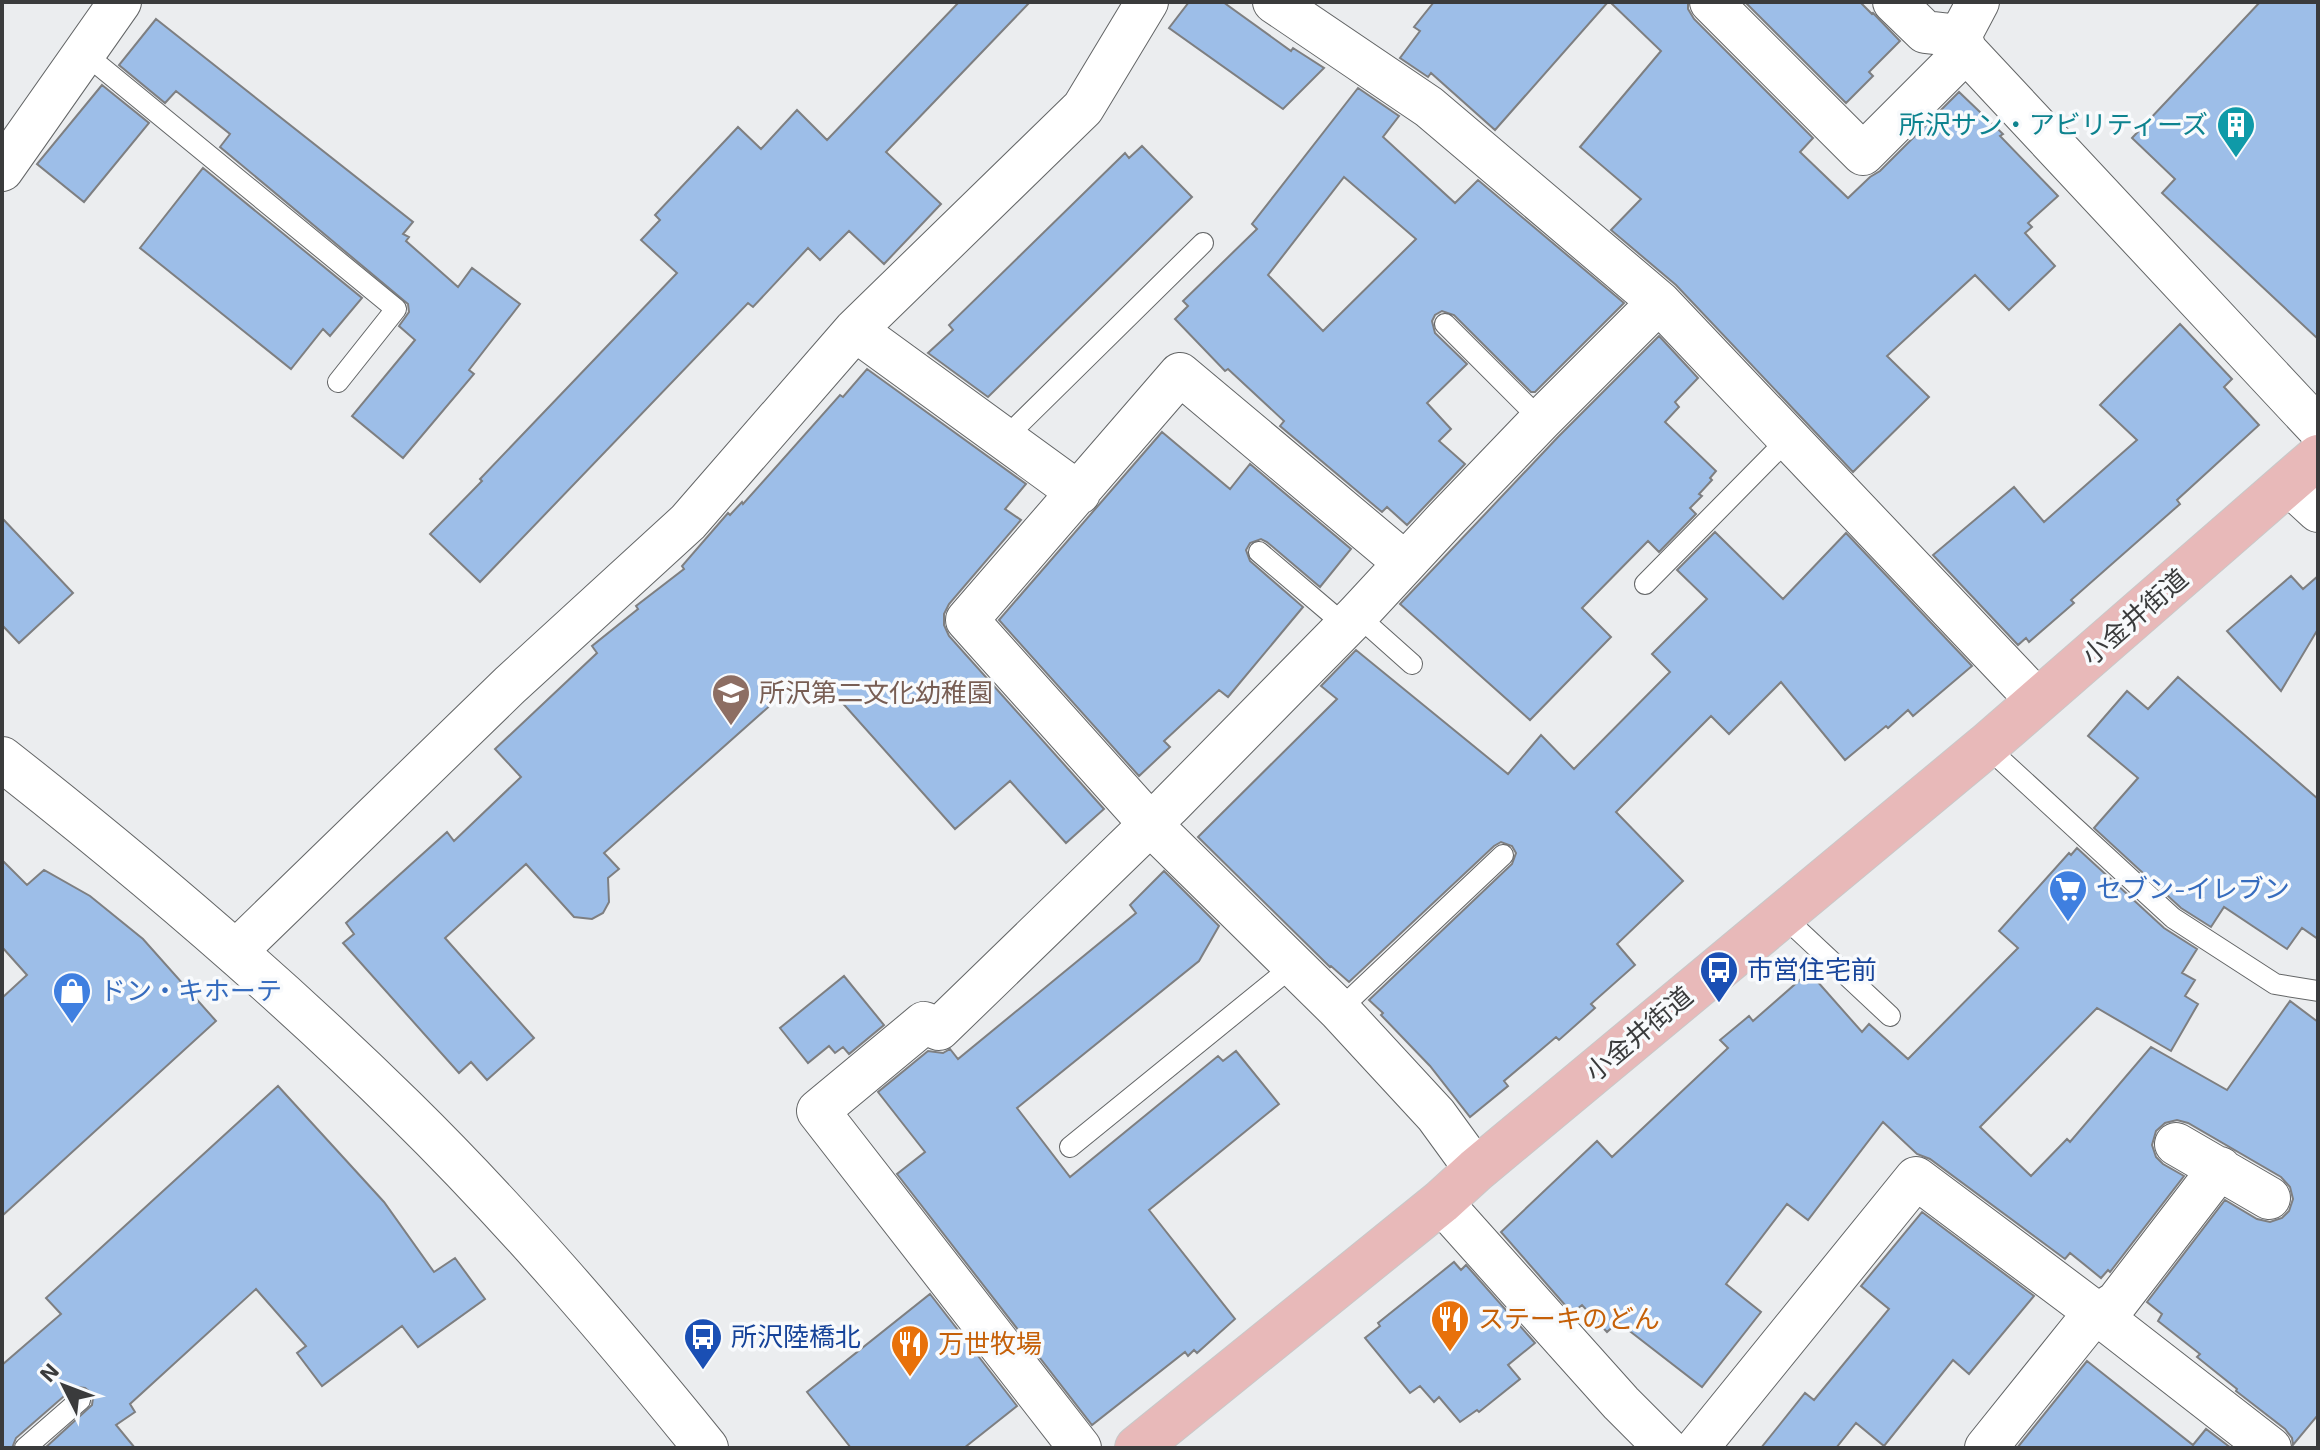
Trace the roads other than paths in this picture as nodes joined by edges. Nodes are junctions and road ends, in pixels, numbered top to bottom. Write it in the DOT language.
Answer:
graph roads {
  1 [pos="120,2"];
  2 [pos="1147,2"];
  3 [pos="1274,2"];
  4 [pos="1711,2"];
  5 [pos="1894,2"];
  6 [pos="1968,30"];
  7 [pos="84,53"];
  8 [pos="6,155"];
  9 [pos="1203,243"];
  10 [pos="1659,302"];
  11 [pos="1445,324"];
  12 [pos="855,330"];
  13 [pos="338,382"];
  14 [pos="1541,420"];
  15 [pos="2318,428"];
  16 [pos="1005,438"];
  17 [pos="1789,438"];
  18 [pos="2308,484"];
  19 [pos="1079,493"];
  20 [pos="1259,552"];
  21 [pos="1405,563"];
  22 [pos="1645,584"];
  23 [pos="1352,620"];
  24 [pos="1412,664"];
  25 [pos="2038,701"];
  26 [pos="1986,746"];
  27 [pos="2,759"];
  28 [pos="1151,825"];
  29 [pos="1503,855"];
  30 [pos="1782,915"];
  31 [pos="236,951"];
  32 [pos="1294,965"];
  33 [pos="2318,991"];
  34 [pos="1339,1010"];
  35 [pos="1890,1016"];
  36 [pos="2176,1144"];
  37 [pos="1070,1147"];
  38 [pos="2220,1168"];
  39 [pos="1476,1170"];
  40 [pos="2269,1198"];
  41 [pos="1441,1202"];
  42 [pos="2099,1315"];
  43 [pos="80,1400"];
  44 [pos="25,1448"];
  45 [pos="706,1448"];
  46 [pos="1080,1448"];
  47 [pos="1137,1448"];
  48 [pos="1666,1448"];
  49 [pos="1697,1448"];
  50 [pos="1986,1448"];
  51 [pos="2270,1448"];
  1 -- 7 [label="street"];
  2 -- 12 [label="street"];
  3 -- 10 [label="street"];
  4 -- 6 [label="street"];
  5 -- 6 [label="street"];
  6 -- 15 [label="street"];
  7 -- 8 [label="street"];
  7 -- 13 [label="lane"];
  9 -- 16 [label="lane"];
  10 -- 14 [label="street"];
  10 -- 17 [label="street"];
  11 -- 14 [label="lane"];
  12 -- 16 [label="street"];
  12 -- 31 [label="street"];
  14 -- 21 [label="street"];
  16 -- 19 [label="street"];
  17 -- 22 [label="lane"];
  17 -- 25 [label="street"];
  18 -- 25 [label="main road, 小金井街道"];
  19 -- 21 [label="street"];
  19 -- 28 [label="street"];
  20 -- 23 [label="lane"];
  21 -- 23 [label="street"];
  23 -- 24 [label="lane"];
  23 -- 28 [label="street"];
  25 -- 26 [label="main road, 小金井街道"];
  26 -- 30 [label="main road, 小金井街道"];
  26 -- 33 [label="lane"];
  27 -- 31 [label="street"];
  28 -- 32 [label="street"];
  28 -- 46 [label="street"];
  29 -- 34 [label="lane"];
  30 -- 35 [label="lane"];
  30 -- 39 [label="main road, 小金井街道"];
  31 -- 45 [label="street"];
  32 -- 34 [label="street"];
  32 -- 37 [label="lane"];
  34 -- 39 [label="street"];
  36 -- 38 [label="street"];
  38 -- 40 [label="street"];
  38 -- 42 [label="street"];
  39 -- 41 [label="main road, 小金井街道"];
  41 -- 47 [label="main road, 小金井街道"];
  41 -- 48 [label="street"];
  42 -- 49 [label="street"];
  42 -- 50 [label="street"];
  42 -- 51 [label="street"];
  43 -- 44 [label="lane"];
}
